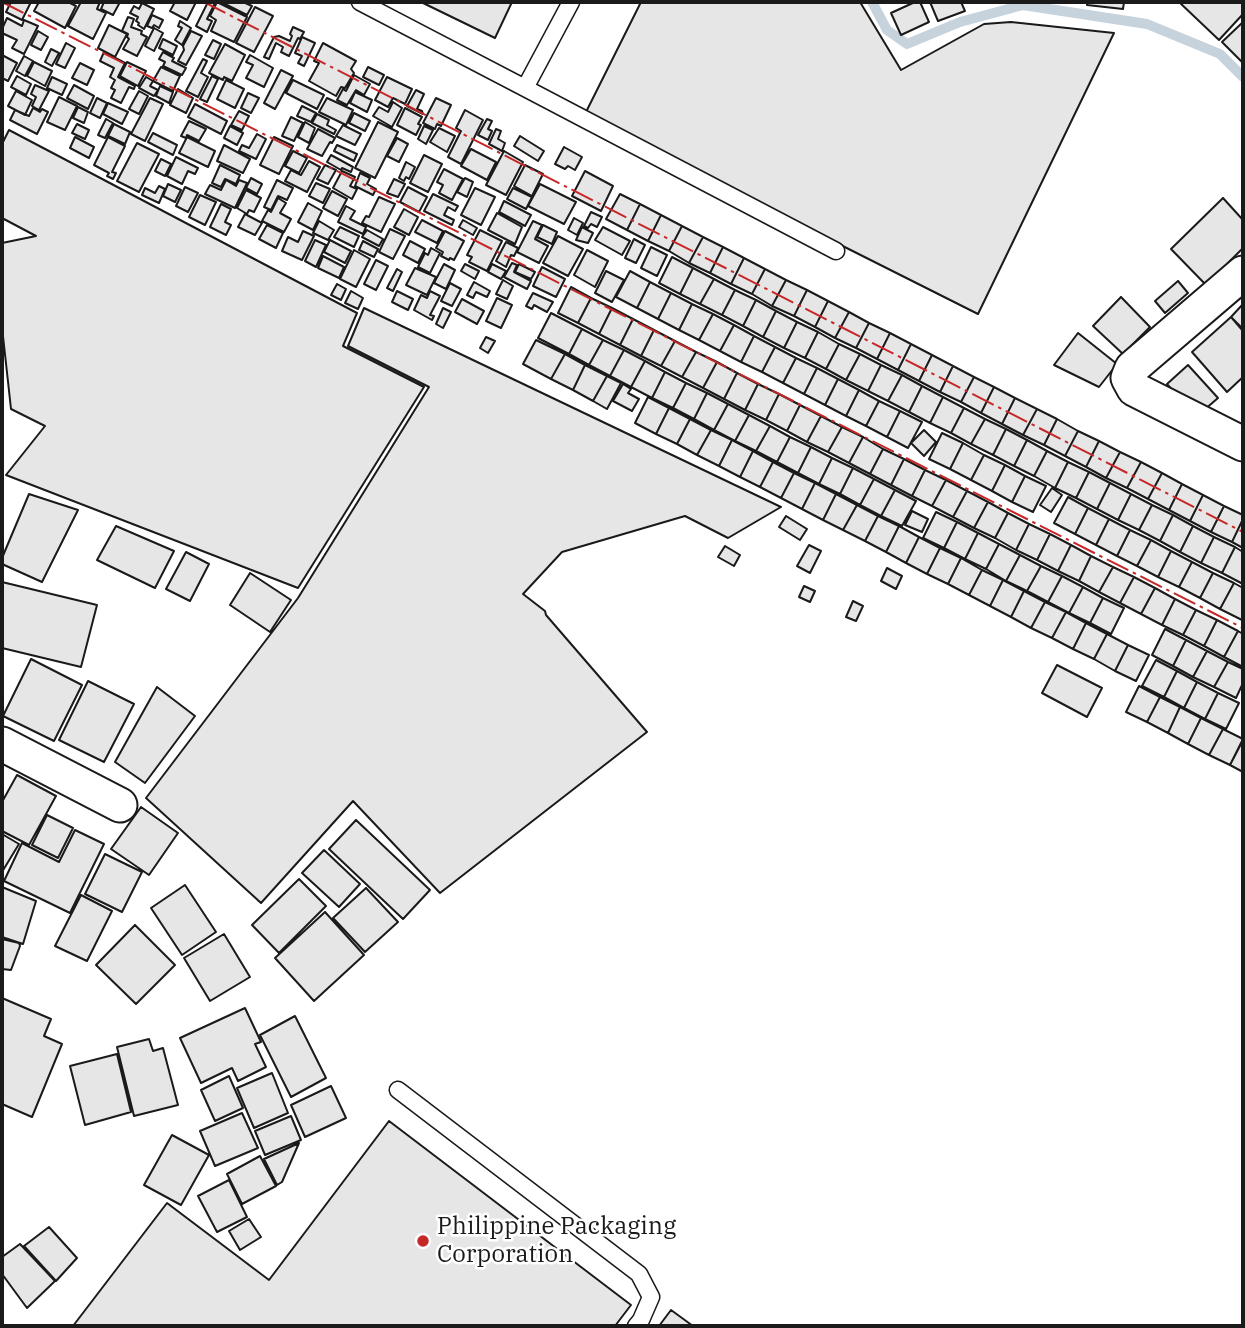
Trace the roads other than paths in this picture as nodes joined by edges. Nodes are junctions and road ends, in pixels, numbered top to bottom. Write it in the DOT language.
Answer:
graph roads {
  1 [pos="360,2"];
  2 [pos="571,2"];
  3 [pos="524,88"];
  4 [pos="836,251"];
  5 [pos="1243,273"];
  6 [pos="1243,444"];
  7 [pos="2,744"];
  8 [pos="120,805"];
  9 [pos="398,1090"];
  10 [pos="636,1326"];
  1 -- 3 [label="lane"];
  2 -- 3 [label="lane"];
  3 -- 4 [label="lane"];
  5 -- 6 [label="street"];
  7 -- 8 [label="street"];
  9 -- 10 [label="lane"];
}
